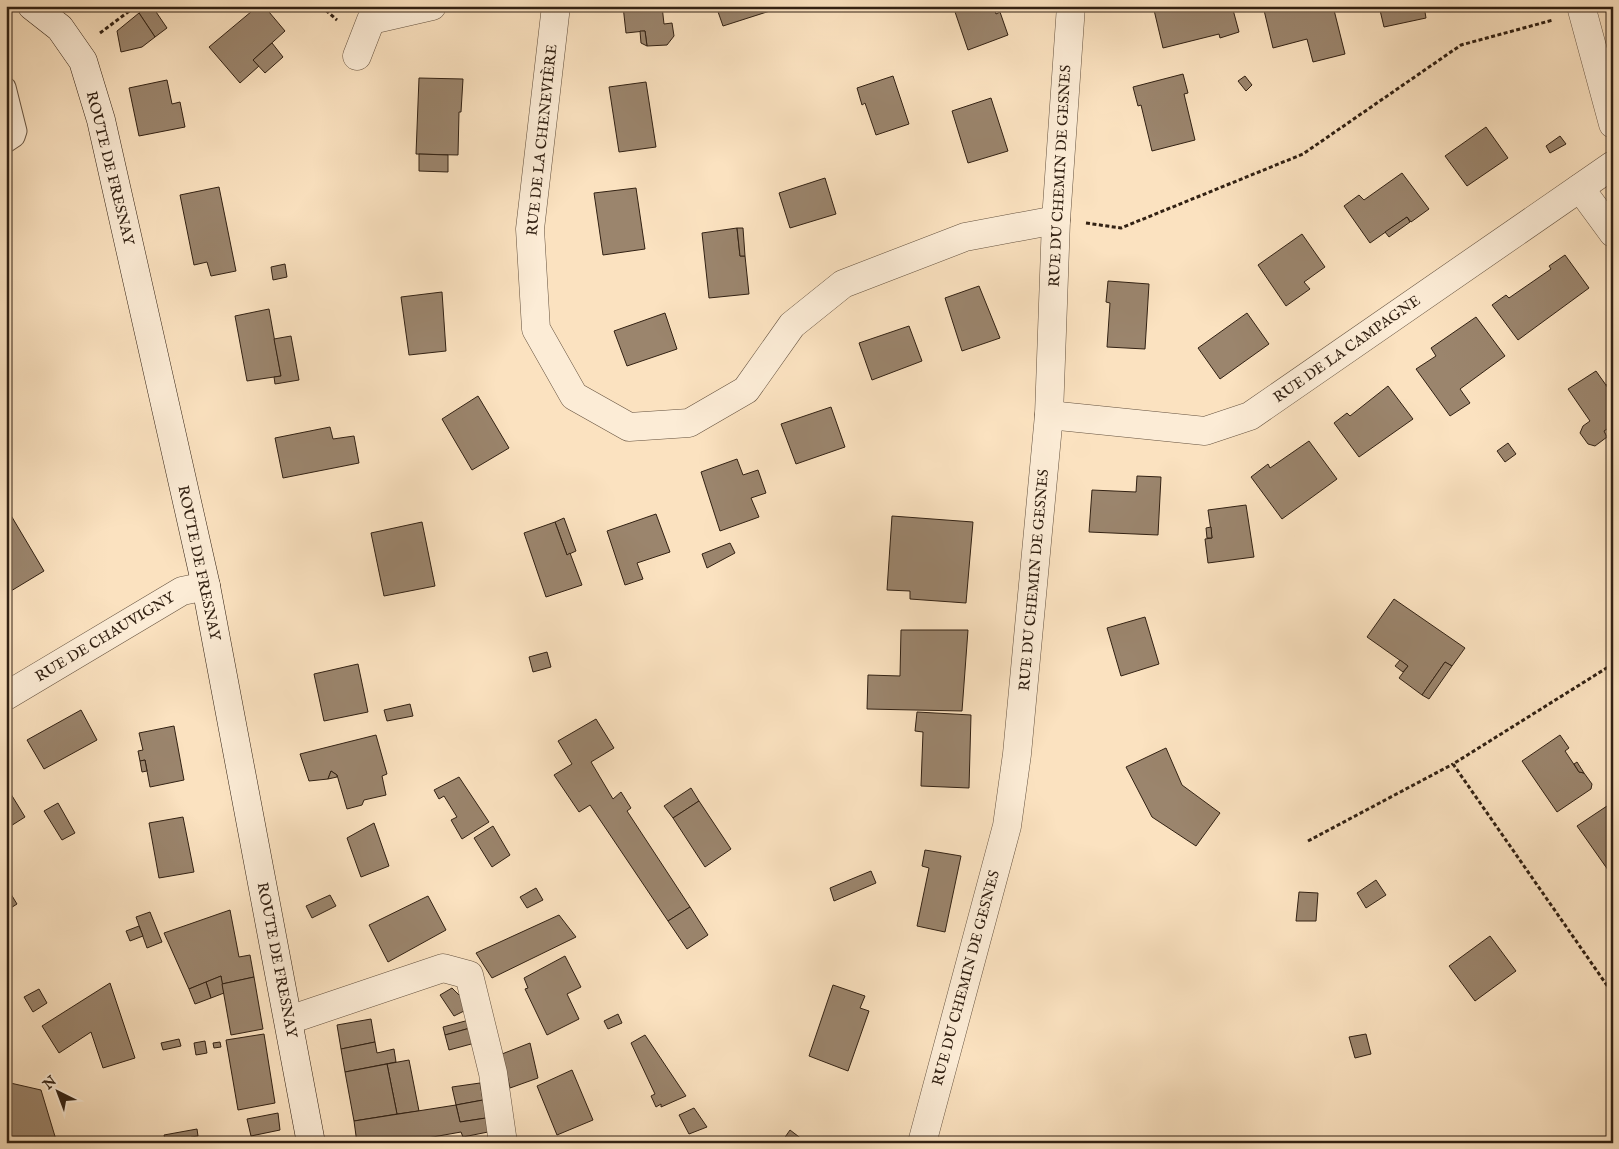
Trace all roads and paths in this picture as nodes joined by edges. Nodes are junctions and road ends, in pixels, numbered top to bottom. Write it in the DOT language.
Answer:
graph roads {
  1 [pos="32,6"];
  2 [pos="136,6"];
  3 [pos="432,6"];
  4 [pos="556,6"];
  5 [pos="1071,6"];
  6 [pos="1582,9"];
  7 [pos="99,33"];
  8 [pos="357,56"];
  9 [pos="6,87"];
  10 [pos="1613,124"];
  11 [pos="6,143"];
  12 [pos="1613,165"];
  13 [pos="1580,188"];
  14 [pos="1056,220"];
  15 [pos="1613,233"];
  16 [pos="1049,415"];
  17 [pos="206,586"];
  18 [pos="1613,664"];
  19 [pos="6,696"];
  20 [pos="1453,764"];
  21 [pos="1308,841"];
  22 [pos="1613,994"];
  23 [pos="289,1020"];
  24 [pos="311,1143"];
  25 [pos="503,1143"];
  26 [pos="922,1143"];
  1 -- 17 [label="street, ROUTE DE FRESNAY"];
  2 -- 7 [label="path"];
  3 -- 8 [label="street"];
  4 -- 14 [label="street, RUE DE LA CHENEVIÈRE"];
  5 -- 14 [label="street, RUE DU CHEMIN DE GESNES"];
  6 -- 10 [label="street"];
  6 -- 14 [label="path"];
  9 -- 11 [label="lane"];
  12 -- 13 [label="street, RUE DE LA CAMPAGNE"];
  13 -- 15 [label="street"];
  13 -- 16 [label="street, RUE DE LA CAMPAGNE"];
  14 -- 16 [label="street, RUE DU CHEMIN DE GESNES"];
  16 -- 26 [label="street, RUE DU CHEMIN DE GESNES"];
  17 -- 19 [label="street, RUE DE CHAUVIGNY"];
  17 -- 23 [label="street, ROUTE DE FRESNAY"];
  18 -- 20 [label="path"];
  20 -- 21 [label="path"];
  20 -- 22 [label="path"];
  23 -- 24 [label="street, ROUTE DE FRESNAY"];
  23 -- 25 [label="street"];
}
